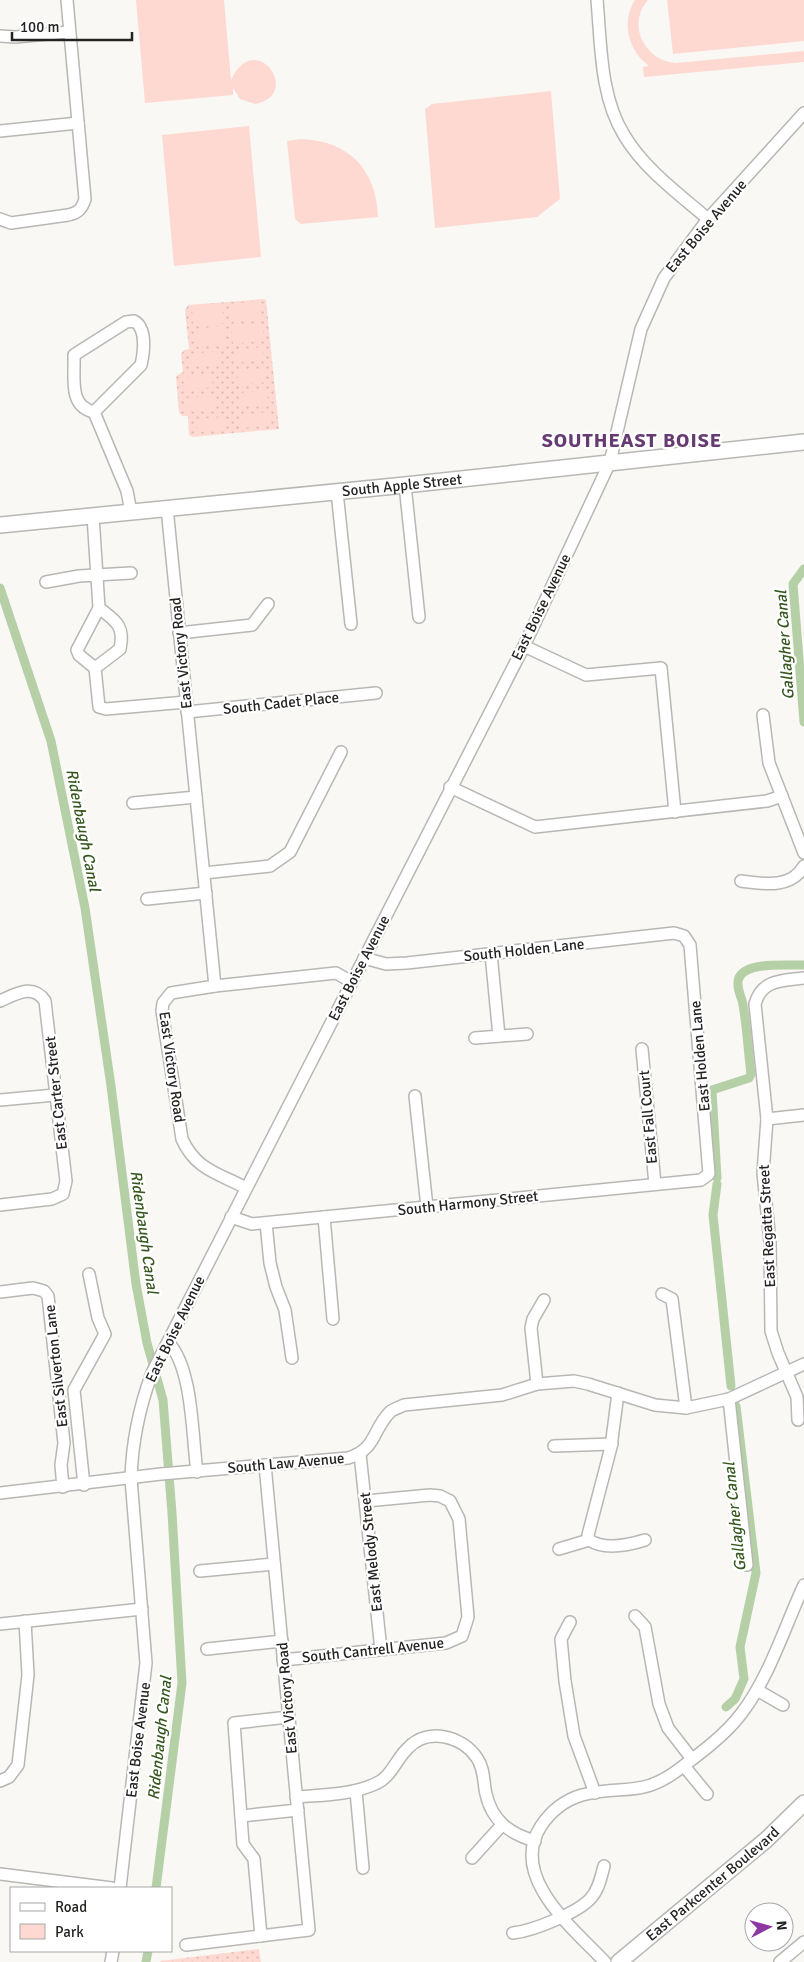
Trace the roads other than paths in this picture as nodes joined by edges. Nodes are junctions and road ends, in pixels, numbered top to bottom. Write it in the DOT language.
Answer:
graph roads {
  1 [pos="67,0"];
  2 [pos="597,0"];
  3 [pos="69,32"];
  4 [pos="0,36"];
  5 [pos="804,113"];
  6 [pos="78,123"];
  7 [pos="0,131"];
  8 [pos="708,219"];
  9 [pos="0,220"];
  10 [pos="94,412"];
  11 [pos="804,442"];
  12 [pos="610,462"];
  13 [pos="406,485"];
  14 [pos="337,492"];
  15 [pos="167,508"];
  16 [pos="131,512"];
  17 [pos="93,516"];
  18 [pos="0,526"];
  19 [pos="131,573"];
  20 [pos="97,577"];
  21 [pos="46,582"];
  22 [pos="268,604"];
  23 [pos="99,608"];
  24 [pos="419,617"];
  25 [pos="351,624"];
  26 [pos="179,633"];
  27 [pos="524,646"];
  28 [pos="95,668"];
  29 [pos="376,693"];
  30 [pos="186,707"];
  31 [pos="762,715"];
  32 [pos="341,752"];
  33 [pos="450,787"];
  34 [pos="782,796"];
  35 [pos="196,797"];
  36 [pos="133,803"];
  37 [pos="675,812"];
  38 [pos="804,853"];
  39 [pos="804,866"];
  40 [pos="204,873"];
  41 [pos="741,881"];
  42 [pos="206,893"];
  43 [pos="146,899"];
  44 [pos="684,936"];
  45 [pos="490,954"];
  46 [pos="364,958"];
  47 [pos="804,978"];
  48 [pos="352,982"];
  49 [pos="215,986"];
  50 [pos="0,1001"];
  51 [pos="527,1034"];
  52 [pos="499,1036"];
  53 [pos="475,1038"];
  54 [pos="642,1049"];
  55 [pos="55,1095"];
  56 [pos="415,1096"];
  57 [pos="0,1100"];
  58 [pos="804,1115"];
  59 [pos="767,1119"];
  60 [pos="707,1178"];
  61 [pos="655,1184"];
  62 [pos="246,1188"];
  63 [pos="0,1205"];
  64 [pos="427,1207"];
  65 [pos="231,1217"];
  66 [pos="324,1217"];
  67 [pos="266,1223"];
  68 [pos="89,1274"];
  69 [pos="0,1292"];
  70 [pos="662,1294"];
  71 [pos="544,1300"];
  72 [pos="333,1319"];
  73 [pos="168,1342"];
  74 [pos="292,1358"];
  75 [pos="804,1364"];
  76 [pos="786,1371"];
  77 [pos="537,1384"];
  78 [pos="618,1393"];
  79 [pos="729,1399"];
  80 [pos="686,1408"];
  81 [pos="798,1420"];
  82 [pos="612,1444"];
  83 [pos="554,1446"];
  84 [pos="360,1454"];
  85 [pos="265,1465"];
  86 [pos="197,1472"];
  87 [pos="131,1479"];
  88 [pos="84,1485"];
  89 [pos="63,1487"];
  90 [pos="0,1494"];
  91 [pos="366,1501"];
  92 [pos="589,1540"];
  93 [pos="645,1540"];
  94 [pos="559,1549"];
  95 [pos="274,1564"];
  96 [pos="747,1565"];
  97 [pos="200,1572"];
  98 [pos="803,1590"];
  99 [pos="142,1609"];
  100 [pos="635,1616"];
  101 [pos="25,1621"];
  102 [pos="570,1622"];
  103 [pos="0,1624"];
  104 [pos="282,1641"];
  105 [pos="207,1649"];
  106 [pos="380,1650"];
  107 [pos="283,1660"];
  108 [pos="757,1690"];
  109 [pos="783,1705"];
  110 [pos="289,1717"];
  111 [pos="688,1763"];
  112 [pos="0,1781"];
  113 [pos="356,1791"];
  114 [pos="596,1793"];
  115 [pos="707,1794"];
  116 [pos="296,1797"];
  117 [pos="804,1803"];
  118 [pos="298,1810"];
  119 [pos="241,1816"];
  120 [pos="501,1826"];
  121 [pos="535,1842"];
  122 [pos="472,1858"];
  123 [pos="604,1866"];
  124 [pos="364,1868"];
  125 [pos="0,1874"];
  126 [pos="104,1887"];
  127 [pos="120,1887"];
  128 [pos="561,1915"];
  129 [pos="513,1933"];
  130 [pos="261,1936"];
  131 [pos="804,1942"];
  132 [pos="186,1945"];
  133 [pos="605,1962"];
  134 [pos="619,1962"];
  135 [pos="780,1962"];
  1 -- 3 [label="street"];
  2 -- 8 [label="street"];
  3 -- 4 [label="street"];
  3 -- 6 [label="street"];
  5 -- 8 [label="street, East Boise Avenue"];
  6 -- 7 [label="street"];
  6 -- 9 [label="street"];
  8 -- 12 [label="street, East Boise Avenue"];
  10 -- 10 [label="street"];
  10 -- 16 [label="street"];
  11 -- 12 [label="main road, South Apple Street"];
  12 -- 13 [label="main road, South Apple Street"];
  12 -- 27 [label="street, East Boise Avenue"];
  13 -- 14 [label="main road, South Apple Street"];
  13 -- 24 [label="street"];
  14 -- 15 [label="main road, South Apple Street"];
  14 -- 25 [label="street"];
  15 -- 16 [label="main road, South Apple Street"];
  15 -- 26 [label="street, East Victory Road"];
  16 -- 17 [label="main road, South Apple Street"];
  17 -- 18 [label="main road, South Apple Street"];
  17 -- 20 [label="street"];
  19 -- 20 [label="street"];
  20 -- 21 [label="street"];
  20 -- 23 [label="street"];
  22 -- 26 [label="street"];
  23 -- 28 [label="street"];
  23 -- 28 [label="street"];
  26 -- 30 [label="street, East Victory Road"];
  27 -- 33 [label="street, East Boise Avenue"];
  27 -- 37 [label="street"];
  28 -- 30 [label="street, South Cadet Place"];
  29 -- 30 [label="street, South Cadet Place"];
  30 -- 35 [label="street, East Victory Road"];
  31 -- 34 [label="street"];
  32 -- 40 [label="street"];
  33 -- 37 [label="street"];
  33 -- 46 [label="street, East Boise Avenue"];
  34 -- 37 [label="street"];
  34 -- 38 [label="street"];
  35 -- 36 [label="street"];
  35 -- 40 [label="street, East Victory Road"];
  39 -- 41 [label="street"];
  40 -- 42 [label="street, East Victory Road"];
  42 -- 43 [label="street"];
  42 -- 49 [label="street, East Victory Road"];
  44 -- 45 [label="street, South Holden Lane"];
  44 -- 60 [label="street, East Holden Lane"];
  45 -- 46 [label="street, South Holden Lane"];
  45 -- 52 [label="street"];
  46 -- 48 [label="street, East Boise Avenue"];
  47 -- 59 [label="street, East Regatta Street"];
  48 -- 49 [label="street"];
  48 -- 62 [label="street, East Boise Avenue"];
  49 -- 62 [label="street, East Victory Road"];
  50 -- 55 [label="street, East Carter Street"];
  51 -- 52 [label="street"];
  52 -- 53 [label="street"];
  54 -- 61 [label="street, East Fall Court"];
  55 -- 57 [label="street"];
  55 -- 63 [label="street, East Carter Street"];
  56 -- 64 [label="street"];
  58 -- 59 [label="street"];
  59 -- 76 [label="street, East Regatta Street"];
  60 -- 61 [label="street, South Harmony Street"];
  61 -- 64 [label="street, South Harmony Street"];
  62 -- 65 [label="street, East Boise Avenue"];
  64 -- 66 [label="street, South Harmony Street"];
  65 -- 67 [label="street, South Harmony Street"];
  65 -- 73 [label="street, East Boise Avenue"];
  66 -- 67 [label="street, South Harmony Street"];
  66 -- 72 [label="street"];
  67 -- 74 [label="street"];
  68 -- 88 [label="street"];
  69 -- 89 [label="street, East Silverton Lane"];
  70 -- 80 [label="street"];
  71 -- 77 [label="street"];
  73 -- 86 [label="street"];
  73 -- 87 [label="street, East Boise Avenue"];
  75 -- 76 [label="street, South Law Avenue"];
  76 -- 79 [label="street, South Law Avenue"];
  76 -- 81 [label="street, East Regatta Street"];
  77 -- 78 [label="street, South Law Avenue"];
  77 -- 84 [label="street, South Law Avenue"];
  78 -- 80 [label="street, South Law Avenue"];
  78 -- 82 [label="street"];
  79 -- 80 [label="street, South Law Avenue"];
  79 -- 96 [label="street"];
  82 -- 83 [label="street"];
  82 -- 92 [label="street"];
  84 -- 85 [label="street, South Law Avenue"];
  84 -- 91 [label="street, East Melody Street"];
  85 -- 86 [label="street, South Law Avenue"];
  85 -- 95 [label="street, East Victory Road"];
  86 -- 87 [label="street, South Law Avenue"];
  87 -- 88 [label="street, South Law Avenue"];
  87 -- 99 [label="street, East Boise Avenue"];
  88 -- 89 [label="street, South Law Avenue"];
  89 -- 90 [label="street, South Law Avenue"];
  91 -- 106 [label="street, East Melody Street"];
  91 -- 106 [label="street, South Cantrell Avenue"];
  92 -- 93 [label="street"];
  92 -- 94 [label="street"];
  95 -- 97 [label="street"];
  95 -- 104 [label="street, East Victory Road"];
  98 -- 108 [label="street"];
  99 -- 101 [label="street"];
  99 -- 127 [label="street, East Boise Avenue"];
  100 -- 111 [label="street"];
  101 -- 103 [label="street"];
  101 -- 112 [label="street"];
  102 -- 114 [label="street"];
  104 -- 105 [label="street"];
  104 -- 107 [label="street, East Victory Road"];
  106 -- 107 [label="street, South Cantrell Avenue"];
  107 -- 110 [label="street, East Victory Road"];
  108 -- 109 [label="street"];
  108 -- 111 [label="street"];
  110 -- 116 [label="street, East Victory Road"];
  110 -- 119 [label="street"];
  111 -- 114 [label="street"];
  111 -- 115 [label="street"];
  113 -- 116 [label="street"];
  113 -- 120 [label="street"];
  113 -- 124 [label="street"];
  114 -- 121 [label="street"];
  116 -- 118 [label="street, East Victory Road"];
  117 -- 134 [label="main road, East Parkcenter Boulevard"];
  118 -- 119 [label="street"];
  118 -- 130 [label="street, East Victory Road"];
  119 -- 130 [label="street"];
  120 -- 121 [label="street"];
  120 -- 122 [label="street"];
  121 -- 128 [label="street"];
  123 -- 128 [label="street"];
  125 -- 126 [label="street"];
  128 -- 129 [label="street"];
  128 -- 133 [label="street"];
  130 -- 132 [label="street"];
  131 -- 135 [label="street"];
}
